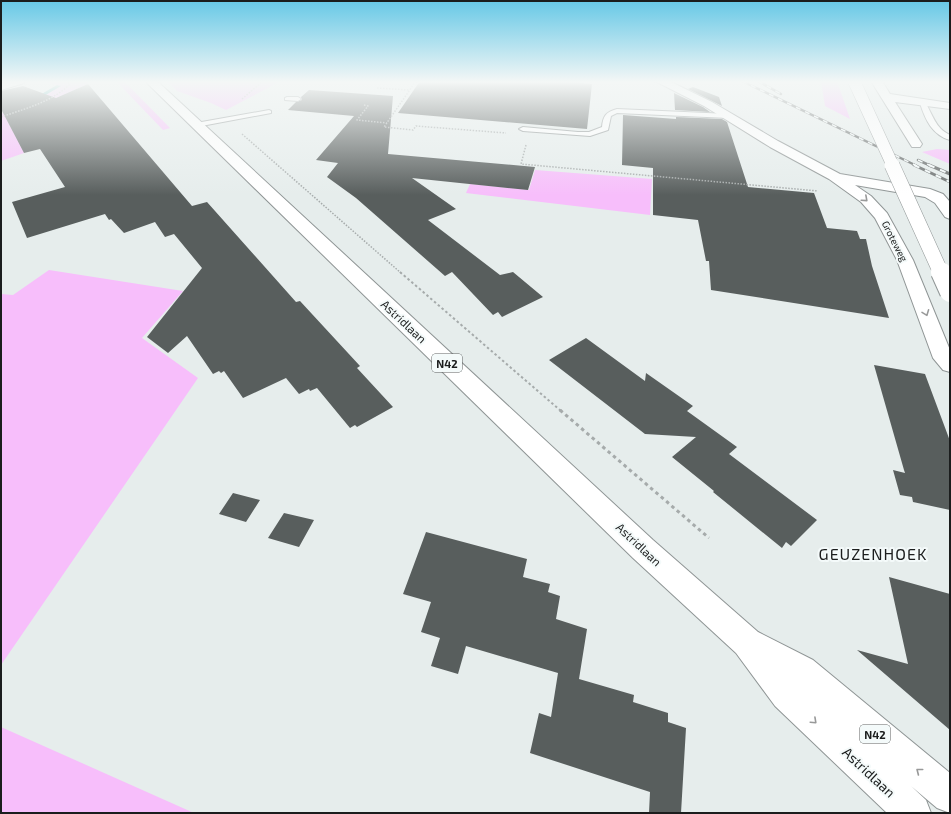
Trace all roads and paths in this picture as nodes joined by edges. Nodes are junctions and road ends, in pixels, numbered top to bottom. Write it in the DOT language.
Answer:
graph roads {
  1 [pos="190,119"];
  2 [pos="232,119"];
  3 [pos="358,119"];
  4 [pos="390,119"];
  5 [pos="606,119"];
  6 [pos="734,119"];
  7 [pos="871,119"];
  8 [pos="900,119"];
  9 [pos="929,119"];
  10 [pos="227,120"];
  11 [pos="387,123"];
  12 [pos="196,125"];
  13 [pos="398,126"];
  14 [pos="397,128"];
  15 [pos="523,129"];
  16 [pos="506,133"];
  17 [pos="950,138"];
  18 [pos="527,142"];
  19 [pos="916,144"];
  20 [pos="834,176"];
  21 [pos="819,192"];
  22 [pos="950,214"];
  23 [pos="950,292"];
  24 [pos="950,365"];
  25 [pos="709,538"];
  26 [pos="747,642"];
  27 [pos="950,795"];
  28 [pos="913,813"];
  1 -- 12 [label="main road, Astridlaan / N42"];
  2 -- 10 [label="lane"];
  3 -- 11 [label="path"];
  4 -- 11 [label="path"];
  5 -- 15 [label="lane"];
  6 -- 20 [label="main road"];
  7 -- 23 [label="main road, bridge"];
  8 -- 19 [label="main road"];
  9 -- 17 [label="lane"];
  10 -- 12 [label="lane"];
  10 -- 25 [label="path"];
  11 -- 14 [label="path"];
  12 -- 26 [label="main road, Astridlaan / N42"];
  13 -- 14 [label="path"];
  14 -- 16 [label="path"];
  18 -- 21 [label="path"];
  20 -- 22 [label="main road"];
  20 -- 24 [label="main road, Groteweg, one-way"];
  27 -- 26 [label="main road, Astridlaan / N42, one-way"];
  26 -- 28 [label="main road, Astridlaan / N42, one-way"];
}
